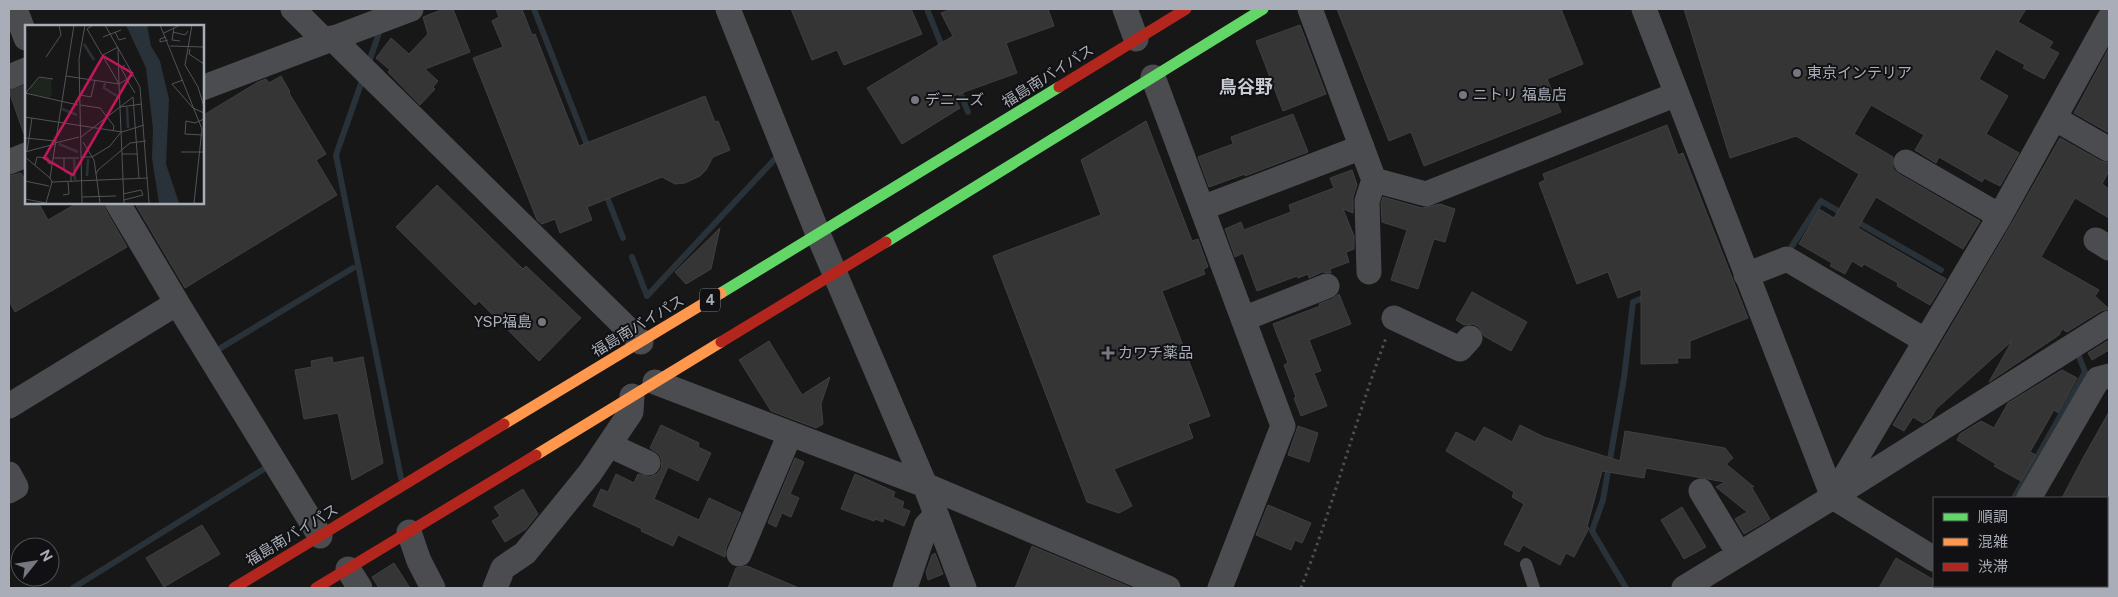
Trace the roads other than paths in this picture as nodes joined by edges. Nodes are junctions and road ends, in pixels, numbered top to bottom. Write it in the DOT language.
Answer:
graph roads {
  1 [pos="15,9"];
  2 [pos="293,9"];
  3 [pos="411,9"];
  4 [pos="728,9"];
  5 [pos="1125,9"];
  6 [pos="1186,9"];
  7 [pos="1263,9"];
  8 [pos="1310,9"];
  9 [pos="1644,9"];
  10 [pos="375,15"];
  11 [pos="2109,19"];
  12 [pos="25,35"];
  13 [pos="1136,39"];
  14 [pos="328,40"];
  15 [pos="25,70"];
  16 [pos="9,77"];
  17 [pos="1153,77"];
  18 [pos="204,87"];
  19 [pos="1677,94"];
  20 [pos="2054,118"];
  21 [pos="1362,147"];
  22 [pos="2108,149"];
  23 [pos="25,155"];
  24 [pos="9,162"];
  25 [pos="1906,162"];
  26 [pos="1374,180"];
  27 [pos="118,204"];
  28 [pos="1202,208"];
  29 [pos="2000,216"];
  30 [pos="818,234"];
  31 [pos="1369,272"];
  32 [pos="835,273"];
  33 [pos="1746,275"];
  34 [pos="1327,286"];
  35 [pos="177,303"];
  36 [pos="1243,318"];
  37 [pos="1394,318"];
  38 [pos="2109,323"];
  39 [pos="1470,338"];
  40 [pos="1926,341"];
  41 [pos="641,342"];
  42 [pos="2109,376"];
  43 [pos="655,382"];
  44 [pos="632,396"];
  45 [pos="9,406"];
  46 [pos="790,434"];
  47 [pos="609,445"];
  48 [pos="648,463"];
  49 [pos="9,474"];
  50 [pos="925,485"];
  51 [pos="9,491"];
  52 [pos="1701,491"];
  53 [pos="1833,497"];
  54 [pos="2030,497"];
  55 [pos="936,515"];
  56 [pos="409,532"];
  57 [pos="320,536"];
  58 [pos="739,554"];
  59 [pos="1739,554"];
  60 [pos="1933,558"];
  61 [pos="1526,564"];
  62 [pos="354,578"];
  63 [pos="1154,586"];
  64 [pos="234,588"];
  65 [pos="316,588"];
  66 [pos="433,588"];
  67 [pos="495,588"];
  68 [pos="905,588"];
  69 [pos="964,588"];
  70 [pos="1220,588"];
  71 [pos="1534,588"];
  72 [pos="1684,588"];
  1 -- 12 [label="street"];
  2 -- 14 [label="street"];
  3 -- 10 [label="street"];
  4 -- 30 [label="street"];
  5 -- 13 [label="street"];
  6 -- 13 [label="highway, 福島南バイパス / 4"];
  7 -- 17 [label="highway"];
  8 -- 21 [label="street"];
  9 -- 19 [label="street"];
  10 -- 14 [label="street"];
  11 -- 20 [label="street"];
  13 -- 30 [label="highway, 福島南バイパス / 4"];
  14 -- 18 [label="street"];
  14 -- 41 [label="street"];
  15 -- 16 [label="street"];
  17 -- 28 [label="street"];
  17 -- 32 [label="highway"];
  19 -- 26 [label="street"];
  19 -- 33 [label="street"];
  20 -- 22 [label="street"];
  20 -- 29 [label="street"];
  21 -- 26 [label="street"];
  21 -- 28 [label="street"];
  23 -- 24 [label="street"];
  25 -- 29 [label="street"];
  26 -- 31 [label="street"];
  27 -- 35 [label="street"];
  28 -- 36 [label="street"];
  29 -- 40 [label="street"];
  30 -- 32 [label="street"];
  30 -- 41 [label="highway, 福島南バイパス / 4"];
  32 -- 43 [label="highway"];
  32 -- 50 [label="street"];
  33 -- 40 [label="street"];
  33 -- 53 [label="street"];
  34 -- 36 [label="street"];
  35 -- 45 [label="street"];
  35 -- 57 [label="street"];
  36 -- 70 [label="street"];
  37 -- 39 [label="street"];
  38 -- 53 [label="street"];
  40 -- 53 [label="street"];
  41 -- 57 [label="highway, 福島南バイパス / 4"];
  42 -- 54 [label="street"];
  43 -- 44 [label="highway"];
  43 -- 46 [label="street"];
  44 -- 47 [label="street"];
  44 -- 56 [label="highway"];
  46 -- 50 [label="street"];
  46 -- 58 [label="street"];
  47 -- 48 [label="street"];
  47 -- 67 [label="street"];
  49 -- 51 [label="street"];
  50 -- 55 [label="street"];
  50 -- 63 [label="street"];
  52 -- 59 [label="street"];
  53 -- 59 [label="street"];
  53 -- 60 [label="street"];
  55 -- 68 [label="street"];
  55 -- 69 [label="street"];
  56 -- 62 [label="highway"];
  56 -- 66 [label="street"];
  57 -- 64 [label="highway, 福島南バイパス / 4"];
  59 -- 72 [label="street"];
  61 -- 71 [label="lane"];
  62 -- 65 [label="highway"];
}
